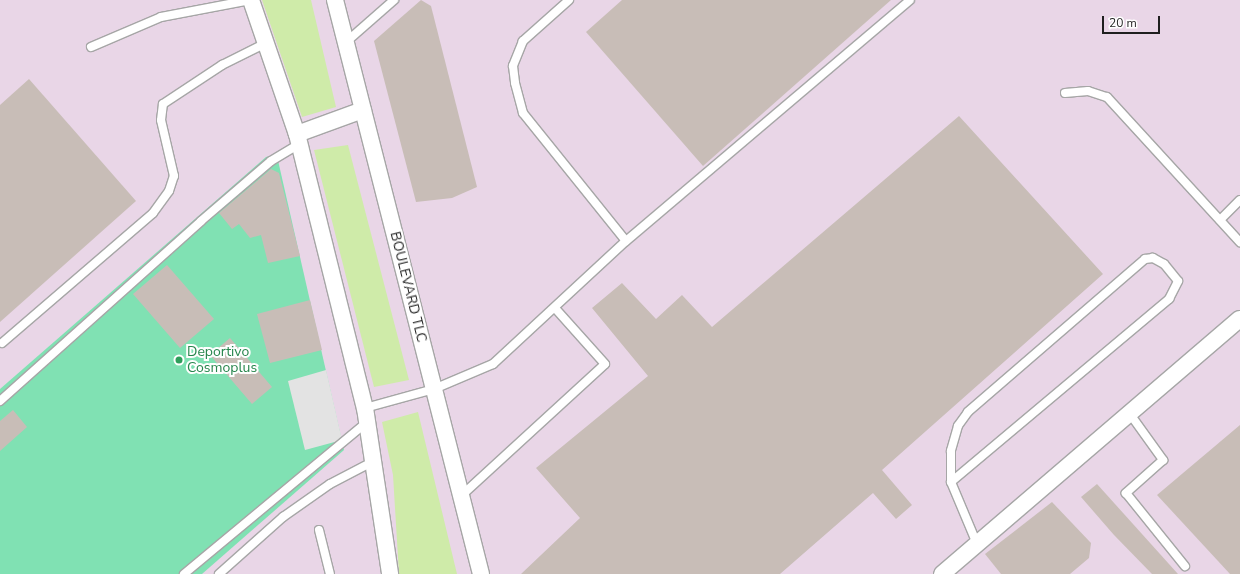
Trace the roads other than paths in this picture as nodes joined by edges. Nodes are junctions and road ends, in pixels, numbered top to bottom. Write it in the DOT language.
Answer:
graph roads {
  1 [pos="251,0"];
  2 [pos="335,0"];
  3 [pos="394,0"];
  4 [pos="568,0"];
  5 [pos="910,0"];
  6 [pos="346,42"];
  7 [pos="266,43"];
  8 [pos="91,47"];
  9 [pos="1065,93"];
  10 [pos="363,110"];
  11 [pos="298,139"];
  12 [pos="1240,200"];
  13 [pos="1220,220"];
  14 [pos="626,241"];
  15 [pos="1240,242"];
  16 [pos="555,308"];
  17 [pos="1240,319"];
  18 [pos="2,343"];
  19 [pos="434,389"];
  20 [pos="0,401"];
  21 [pos="1130,414"];
  22 [pos="366,415"];
  23 [pos="372,462"];
  24 [pos="952,482"];
  25 [pos="461,496"];
  26 [pos="319,530"];
  27 [pos="977,544"];
  28 [pos="1185,566"];
  29 [pos="184,574"];
  30 [pos="219,574"];
  31 [pos="330,574"];
  32 [pos="390,574"];
  33 [pos="481,574"];
  34 [pos="942,574"];
  1 -- 7 [label="street"];
  1 -- 8 [label="lane"];
  2 -- 6 [label="street, BOULEVARD TLC"];
  3 -- 6 [label="lane"];
  4 -- 14 [label="lane"];
  5 -- 14 [label="lane"];
  6 -- 10 [label="street, BOULEVARD TLC"];
  7 -- 11 [label="street"];
  7 -- 18 [label="lane"];
  9 -- 13 [label="lane"];
  10 -- 11 [label="street"];
  10 -- 19 [label="street, BOULEVARD TLC"];
  11 -- 20 [label="lane"];
  11 -- 22 [label="street"];
  12 -- 13 [label="lane"];
  13 -- 15 [label="lane"];
  14 -- 16 [label="lane"];
  16 -- 19 [label="lane"];
  16 -- 25 [label="lane"];
  17 -- 21 [label="street"];
  19 -- 22 [label="lane"];
  19 -- 25 [label="street, BOULEVARD TLC"];
  21 -- 27 [label="street"];
  21 -- 28 [label="lane"];
  22 -- 23 [label="street"];
  22 -- 29 [label="lane"];
  23 -- 30 [label="lane"];
  23 -- 32 [label="street"];
  24 -- 24 [label="lane"];
  24 -- 27 [label="lane"];
  25 -- 33 [label="street, BOULEVARD TLC"];
  26 -- 31 [label="lane"];
  27 -- 34 [label="street"];
}
